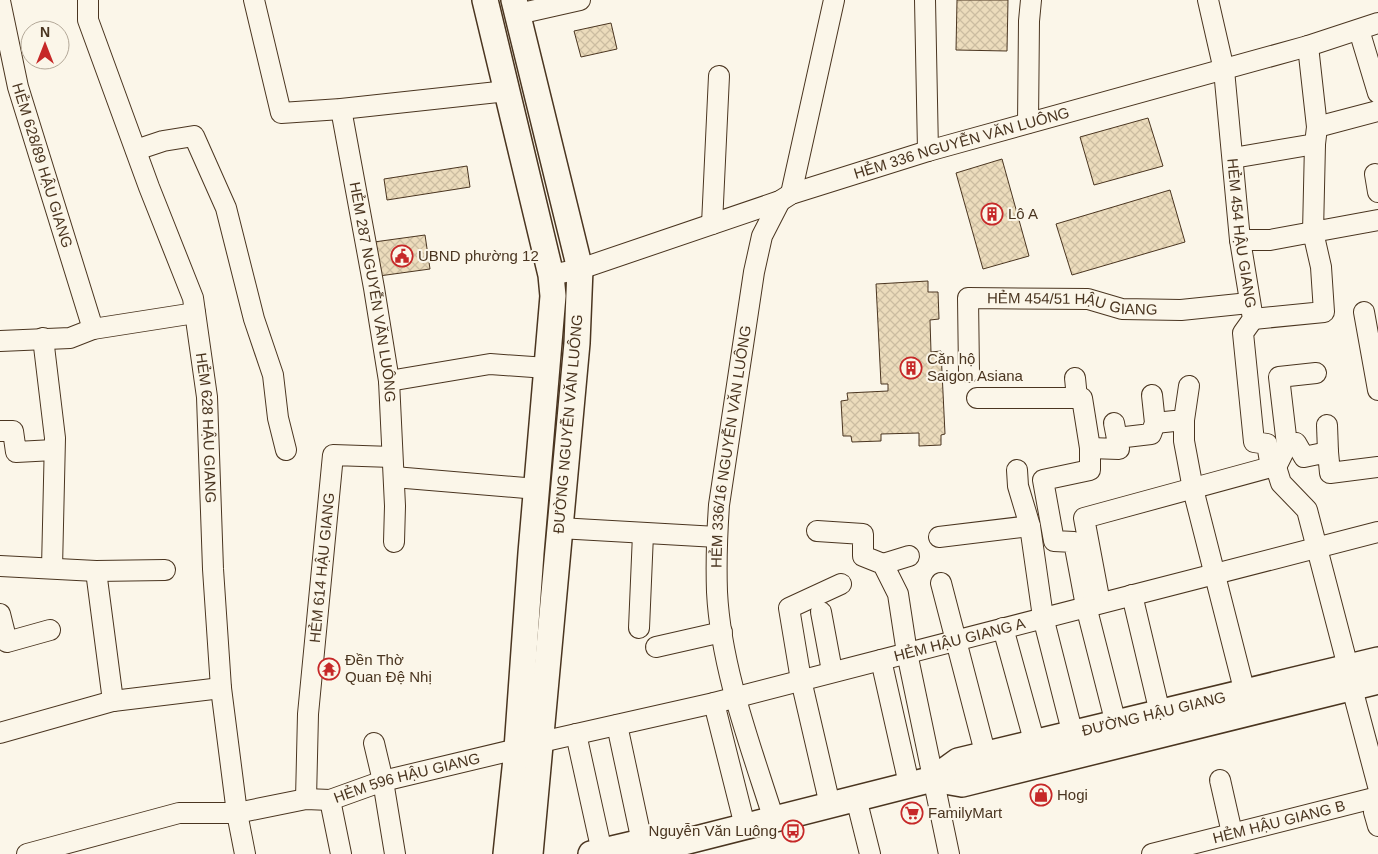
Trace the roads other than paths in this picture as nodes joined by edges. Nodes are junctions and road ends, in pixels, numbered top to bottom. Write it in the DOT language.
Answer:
graph roads {
  1 [pos="254,0"];
  2 [pos="485,0"];
  3 [pos="580,0"];
  4 [pos="834,0"];
  5 [pos="925,0"];
  6 [pos="1031,0"];
  7 [pos="1208,0"];
  8 [pos="0,1"];
  9 [pos="516,7"];
  10 [pos="88,10"];
  11 [pos="1378,23"];
  12 [pos="1359,30"];
  13 [pos="1308,46"];
  14 [pos="1224,70"];
  15 [pos="719,76"];
  16 [pos="507,91"];
  17 [pos="1378,93"];
  18 [pos="341,109"];
  19 [pos="1378,111"];
  20 [pos="1028,124"];
  21 [pos="1316,135"];
  22 [pos="136,150"];
  23 [pos="928,151"];
  24 [pos="1233,158"];
  25 [pos="785,198"];
  26 [pos="1378,220"];
  27 [pos="712,224"];
  28 [pos="1313,232"];
  29 [pos="1240,240"];
  30 [pos="580,269"];
  31 [pos="551,275"];
  32 [pos="1251,311"];
  33 [pos="1364,312"];
  34 [pos="195,313"];
  35 [pos="92,329"];
  36 [pos="43,338"];
  37 [pos="0,341"];
  38 [pos="547,368"];
  39 [pos="969,372"];
  40 [pos="1316,373"];
  41 [pos="1076,378"];
  42 [pos="388,380"];
  43 [pos="1189,386"];
  44 [pos="1378,390"];
  45 [pos="1152,395"];
  46 [pos="977,398"];
  47 [pos="1077,398"];
  48 [pos="1184,420"];
  49 [pos="1155,423"];
  50 [pos="1327,425"];
  51 [pos="0,431"];
  52 [pos="1287,445"];
  53 [pos="1090,448"];
  54 [pos="54,450"];
  55 [pos="286,450"];
  56 [pos="1328,452"];
  57 [pos="392,457"];
  58 [pos="1274,467"];
  59 [pos="1378,467"];
  60 [pos="1018,470"];
  61 [pos="394,477"];
  62 [pos="537,489"];
  63 [pos="1193,489"];
  64 [pos="1030,526"];
  65 [pos="559,528"];
  66 [pos="817,531"];
  67 [pos="1378,532"];
  68 [pos="643,534"];
  69 [pos="939,537"];
  70 [pos="717,538"];
  71 [pos="394,542"];
  72 [pos="1316,547"];
  73 [pos="908,556"];
  74 [pos="883,564"];
  75 [pos="0,566"];
  76 [pos="52,568"];
  77 [pos="165,570"];
  78 [pos="96,571"];
  79 [pos="1214,574"];
  80 [pos="941,583"];
  81 [pos="841,584"];
  82 [pos="1132,595"];
  83 [pos="1093,604"];
  84 [pos="821,612"];
  85 [pos="0,614"];
  86 [pos="1043,617"];
  87 [pos="639,628"];
  88 [pos="1003,628"];
  89 [pos="50,630"];
  90 [pos="722,632"];
  91 [pos="955,640"];
  92 [pos="656,647"];
  93 [pos="907,653"];
  94 [pos="881,660"];
  95 [pos="1378,660"];
  96 [pos="832,671"];
  97 [pos="1350,677"];
  98 [pos="800,680"];
  99 [pos="1378,681"];
  100 [pos="221,688"];
  101 [pos="1245,693"];
  102 [pos="736,696"];
  103 [pos="113,701"];
  104 [pos="714,703"];
  105 [pos="1160,713"];
  106 [pos="1116,724"];
  107 [pos="617,725"];
  108 [pos="0,732"];
  109 [pos="576,734"];
  110 [pos="1072,735"];
  111 [pos="374,743"];
  112 [pos="1035,744"];
  113 [pos="529,746"];
  114 [pos="986,756"];
  115 [pos="1220,780"];
  116 [pos="921,781"];
  117 [pos="383,782"];
  118 [pos="1378,786"];
  119 [pos="1378,797"];
  120 [pos="856,798"];
  121 [pos="306,800"];
  122 [pos="330,800"];
  123 [pos="1378,802"];
  124 [pos="830,805"];
  125 [pos="237,813"];
  126 [pos="774,820"];
  127 [pos="745,826"];
  128 [pos="1378,826"];
  129 [pos="1232,833"];
  130 [pos="656,847"];
  131 [pos="597,853"];
  132 [pos="27,854"];
  133 [pos="245,854"];
  134 [pos="341,854"];
  135 [pos="395,854"];
  136 [pos="506,854"];
  137 [pos="530,854"];
  138 [pos="870,854"];
  139 [pos="949,854"];
  140 [pos="1152,854"];
  1 -- 18 [label="street"];
  2 -- 16 [label="main road, ĐƯỜNG NGUYỄN VĂN LUÔNG"];
  3 -- 9 [label="street"];
  4 -- 25 [label="street, HẺM 336/16 NGUYỄN VĂN LUÔNG"];
  5 -- 23 [label="street"];
  6 -- 20 [label="street"];
  7 -- 14 [label="street, HẺM 454 HẬU GIANG"];
  8 -- 35 [label="street, HẺM 628/89 HẬU GIANG"];
  9 -- 30 [label="main road, ĐƯỜNG NGUYỄN VĂN LUÔNG"];
  10 -- 22 [label="street, HẺM 628 HẬU GIANG"];
  11 -- 12 [label="street, HẺM 336 NGUYỄN VĂN LUÔNG"];
  12 -- 13 [label="street, HẺM 336 NGUYỄN VĂN LUÔNG"];
  12 -- 17 [label="street"];
  13 -- 14 [label="street, HẺM 336 NGUYỄN VĂN LUÔNG"];
  13 -- 21 [label="street"];
  14 -- 20 [label="street, HẺM 336 NGUYỄN VĂN LUÔNG"];
  14 -- 24 [label="street, HẺM 454 HẬU GIANG"];
  15 -- 27 [label="street"];
  16 -- 18 [label="street"];
  16 -- 31 [label="main road, ĐƯỜNG NGUYỄN VĂN LUÔNG"];
  18 -- 42 [label="street, HẺM 287 NGUYỄN VĂN LUÔNG"];
  19 -- 21 [label="street"];
  20 -- 23 [label="street, HẺM 336 NGUYỄN VĂN LUÔNG"];
  21 -- 24 [label="street"];
  21 -- 28 [label="street"];
  22 -- 34 [label="street, HẺM 628 HẬU GIANG"];
  22 -- 55 [label="street"];
  23 -- 25 [label="street, HẺM 336 NGUYỄN VĂN LUÔNG"];
  24 -- 29 [label="street, HẺM 454 HẬU GIANG"];
  25 -- 27 [label="street, HẺM 336 NGUYỄN VĂN LUÔNG"];
  25 -- 70 [label="street, HẺM 336/16 NGUYỄN VĂN LUÔNG"];
  26 -- 28 [label="street"];
  27 -- 30 [label="street, HẺM 336 NGUYỄN VĂN LUÔNG"];
  28 -- 29 [label="street"];
  28 -- 32 [label="street"];
  29 -- 32 [label="street, HẺM 454 HẬU GIANG"];
  30 -- 31 [label="street, HẺM 336 NGUYỄN VĂN LUÔNG"];
  30 -- 65 [label="main road, ĐƯỜNG NGUYỄN VĂN LUÔNG"];
  31 -- 38 [label="main road, ĐƯỜNG NGUYỄN VĂN LUÔNG"];
  32 -- 39 [label="street, HẺM 454/51 HẬU GIANG"];
  32 -- 58 [label="street, HẺM 454 HẬU GIANG"];
  33 -- 44 [label="street"];
  34 -- 35 [label="street"];
  34 -- 100 [label="street, HẺM 628 HẬU GIANG"];
  35 -- 36 [label="street"];
  36 -- 37 [label="street"];
  36 -- 54 [label="street"];
  38 -- 42 [label="street"];
  38 -- 62 [label="main road, ĐƯỜNG NGUYỄN VĂN LUÔNG"];
  40 -- 52 [label="street"];
  41 -- 47 [label="street"];
  42 -- 57 [label="street, HẺM 287 NGUYỄN VĂN LUÔNG"];
  43 -- 48 [label="street"];
  45 -- 49 [label="street"];
  46 -- 47 [label="street"];
  47 -- 53 [label="street"];
  48 -- 49 [label="street"];
  48 -- 63 [label="street"];
  49 -- 53 [label="street"];
  50 -- 56 [label="street"];
  51 -- 54 [label="street"];
  52 -- 56 [label="street"];
  52 -- 58 [label="street"];
  53 -- 83 [label="street"];
  54 -- 76 [label="street"];
  56 -- 59 [label="street"];
  57 -- 61 [label="street, HẺM 287 NGUYỄN VĂN LUÔNG"];
  57 -- 121 [label="street, HẺM 614 HẬU GIANG"];
  58 -- 63 [label="street"];
  58 -- 72 [label="street, HẺM 454 HẬU GIANG"];
  60 -- 64 [label="street"];
  61 -- 62 [label="street"];
  61 -- 71 [label="street, HẺM 287 NGUYỄN VĂN LUÔNG"];
  62 -- 113 [label="main road, ĐƯỜNG NGUYỄN VĂN LUÔNG"];
  63 -- 79 [label="street"];
  63 -- 83 [label="street"];
  64 -- 69 [label="street"];
  64 -- 86 [label="street"];
  65 -- 68 [label="street"];
  65 -- 113 [label="main road, ĐƯỜNG NGUYỄN VĂN LUÔNG"];
  66 -- 74 [label="street"];
  67 -- 72 [label="street, HẺM HẬU GIANG A"];
  68 -- 70 [label="street"];
  68 -- 87 [label="street"];
  70 -- 90 [label="street, HẺM 336/16 NGUYỄN VĂN LUÔNG"];
  72 -- 79 [label="street, HẺM HẬU GIANG A"];
  72 -- 97 [label="street, HẺM 454 HẬU GIANG"];
  73 -- 74 [label="street"];
  74 -- 93 [label="street"];
  75 -- 76 [label="street"];
  76 -- 78 [label="street"];
  77 -- 78 [label="street"];
  78 -- 103 [label="street"];
  79 -- 82 [label="street, HẺM HẬU GIANG A"];
  79 -- 101 [label="street"];
  80 -- 91 [label="street"];
  81 -- 98 [label="street"];
  82 -- 83 [label="street, HẺM HẬU GIANG A"];
  82 -- 105 [label="street"];
  83 -- 86 [label="street, HẺM HẬU GIANG A"];
  83 -- 106 [label="street"];
  84 -- 96 [label="street"];
  85 -- 89 [label="street"];
  86 -- 88 [label="street, HẺM HẬU GIANG A"];
  86 -- 110 [label="street"];
  88 -- 91 [label="street, HẺM HẬU GIANG A"];
  88 -- 112 [label="street"];
  90 -- 92 [label="street"];
  90 -- 102 [label="street, HẺM 336/16 NGUYỄN VĂN LUÔNG"];
  91 -- 93 [label="street, HẺM HẬU GIANG A"];
  91 -- 114 [label="street"];
  93 -- 94 [label="street, HẺM HẬU GIANG A"];
  93 -- 116 [label="street"];
  94 -- 96 [label="street, HẺM HẬU GIANG A"];
  94 -- 116 [label="street"];
  95 -- 97 [label="main road, ĐƯỜNG HẬU GIANG"];
  96 -- 98 [label="street, HẺM HẬU GIANG A"];
  97 -- 99 [label="main road, ĐƯỜNG HẬU GIANG"];
  97 -- 101 [label="main road, ĐƯỜNG HẬU GIANG"];
  97 -- 116 [label="main road, ĐƯỜNG HẬU GIANG"];
  97 -- 118 [label="street, HẺM 454 HẬU GIANG"];
  98 -- 102 [label="street, HẺM HẬU GIANG A"];
  98 -- 124 [label="street"];
  100 -- 103 [label="street"];
  100 -- 125 [label="street, HẺM 628 HẬU GIANG"];
  101 -- 105 [label="main road, ĐƯỜNG HẬU GIANG"];
  102 -- 104 [label="street, HẺM HẬU GIANG A"];
  102 -- 126 [label="street, HẺM 336/16 NGUYỄN VĂN LUÔNG"];
  103 -- 108 [label="street"];
  104 -- 107 [label="street, HẺM HẬU GIANG A"];
  104 -- 127 [label="street"];
  105 -- 106 [label="main road, ĐƯỜNG HẬU GIANG"];
  106 -- 110 [label="main road, ĐƯỜNG HẬU GIANG"];
  107 -- 109 [label="street, HẺM HẬU GIANG A"];
  107 -- 130 [label="street"];
  109 -- 113 [label="street, HẺM HẬU GIANG A"];
  109 -- 131 [label="street"];
  110 -- 112 [label="main road, ĐƯỜNG HẬU GIANG"];
  111 -- 117 [label="street"];
  112 -- 114 [label="main road, ĐƯỜNG HẬU GIANG"];
  113 -- 117 [label="street, HẺM 596 HẬU GIANG"];
  113 -- 136 [label="main road, ĐƯỜNG NGUYỄN VĂN LUÔNG"];
  113 -- 137 [label="main road, ĐƯỜNG NGUYỄN VĂN LUÔNG"];
  114 -- 116 [label="main road, ĐƯỜNG HẬU GIANG"];
  115 -- 129 [label="street"];
  116 -- 120 [label="main road, ĐƯỜNG HẬU GIANG"];
  116 -- 139 [label="street"];
  117 -- 122 [label="street, HẺM 596 HẬU GIANG"];
  117 -- 135 [label="street"];
  119 -- 129 [label="street, HẺM HẬU GIANG B"];
  120 -- 124 [label="main road, ĐƯỜNG HẬU GIANG"];
  120 -- 138 [label="street"];
  121 -- 122 [label="street, HẺM 596 HẬU GIANG"];
  121 -- 125 [label="street, HẺM 596 HẬU GIANG"];
  122 -- 134 [label="street"];
  123 -- 128 [label="street"];
  124 -- 126 [label="main road, ĐƯỜNG HẬU GIANG"];
  125 -- 132 [label="street, HẺM 596 HẬU GIANG"];
  125 -- 133 [label="street, HẺM 628 HẬU GIANG"];
  126 -- 127 [label="main road, ĐƯỜNG HẬU GIANG"];
  127 -- 130 [label="main road, ĐƯỜNG HẬU GIANG"];
  129 -- 140 [label="street, HẺM HẬU GIANG B"];
  130 -- 131 [label="main road, ĐƯỜNG HẬU GIANG"];
}
